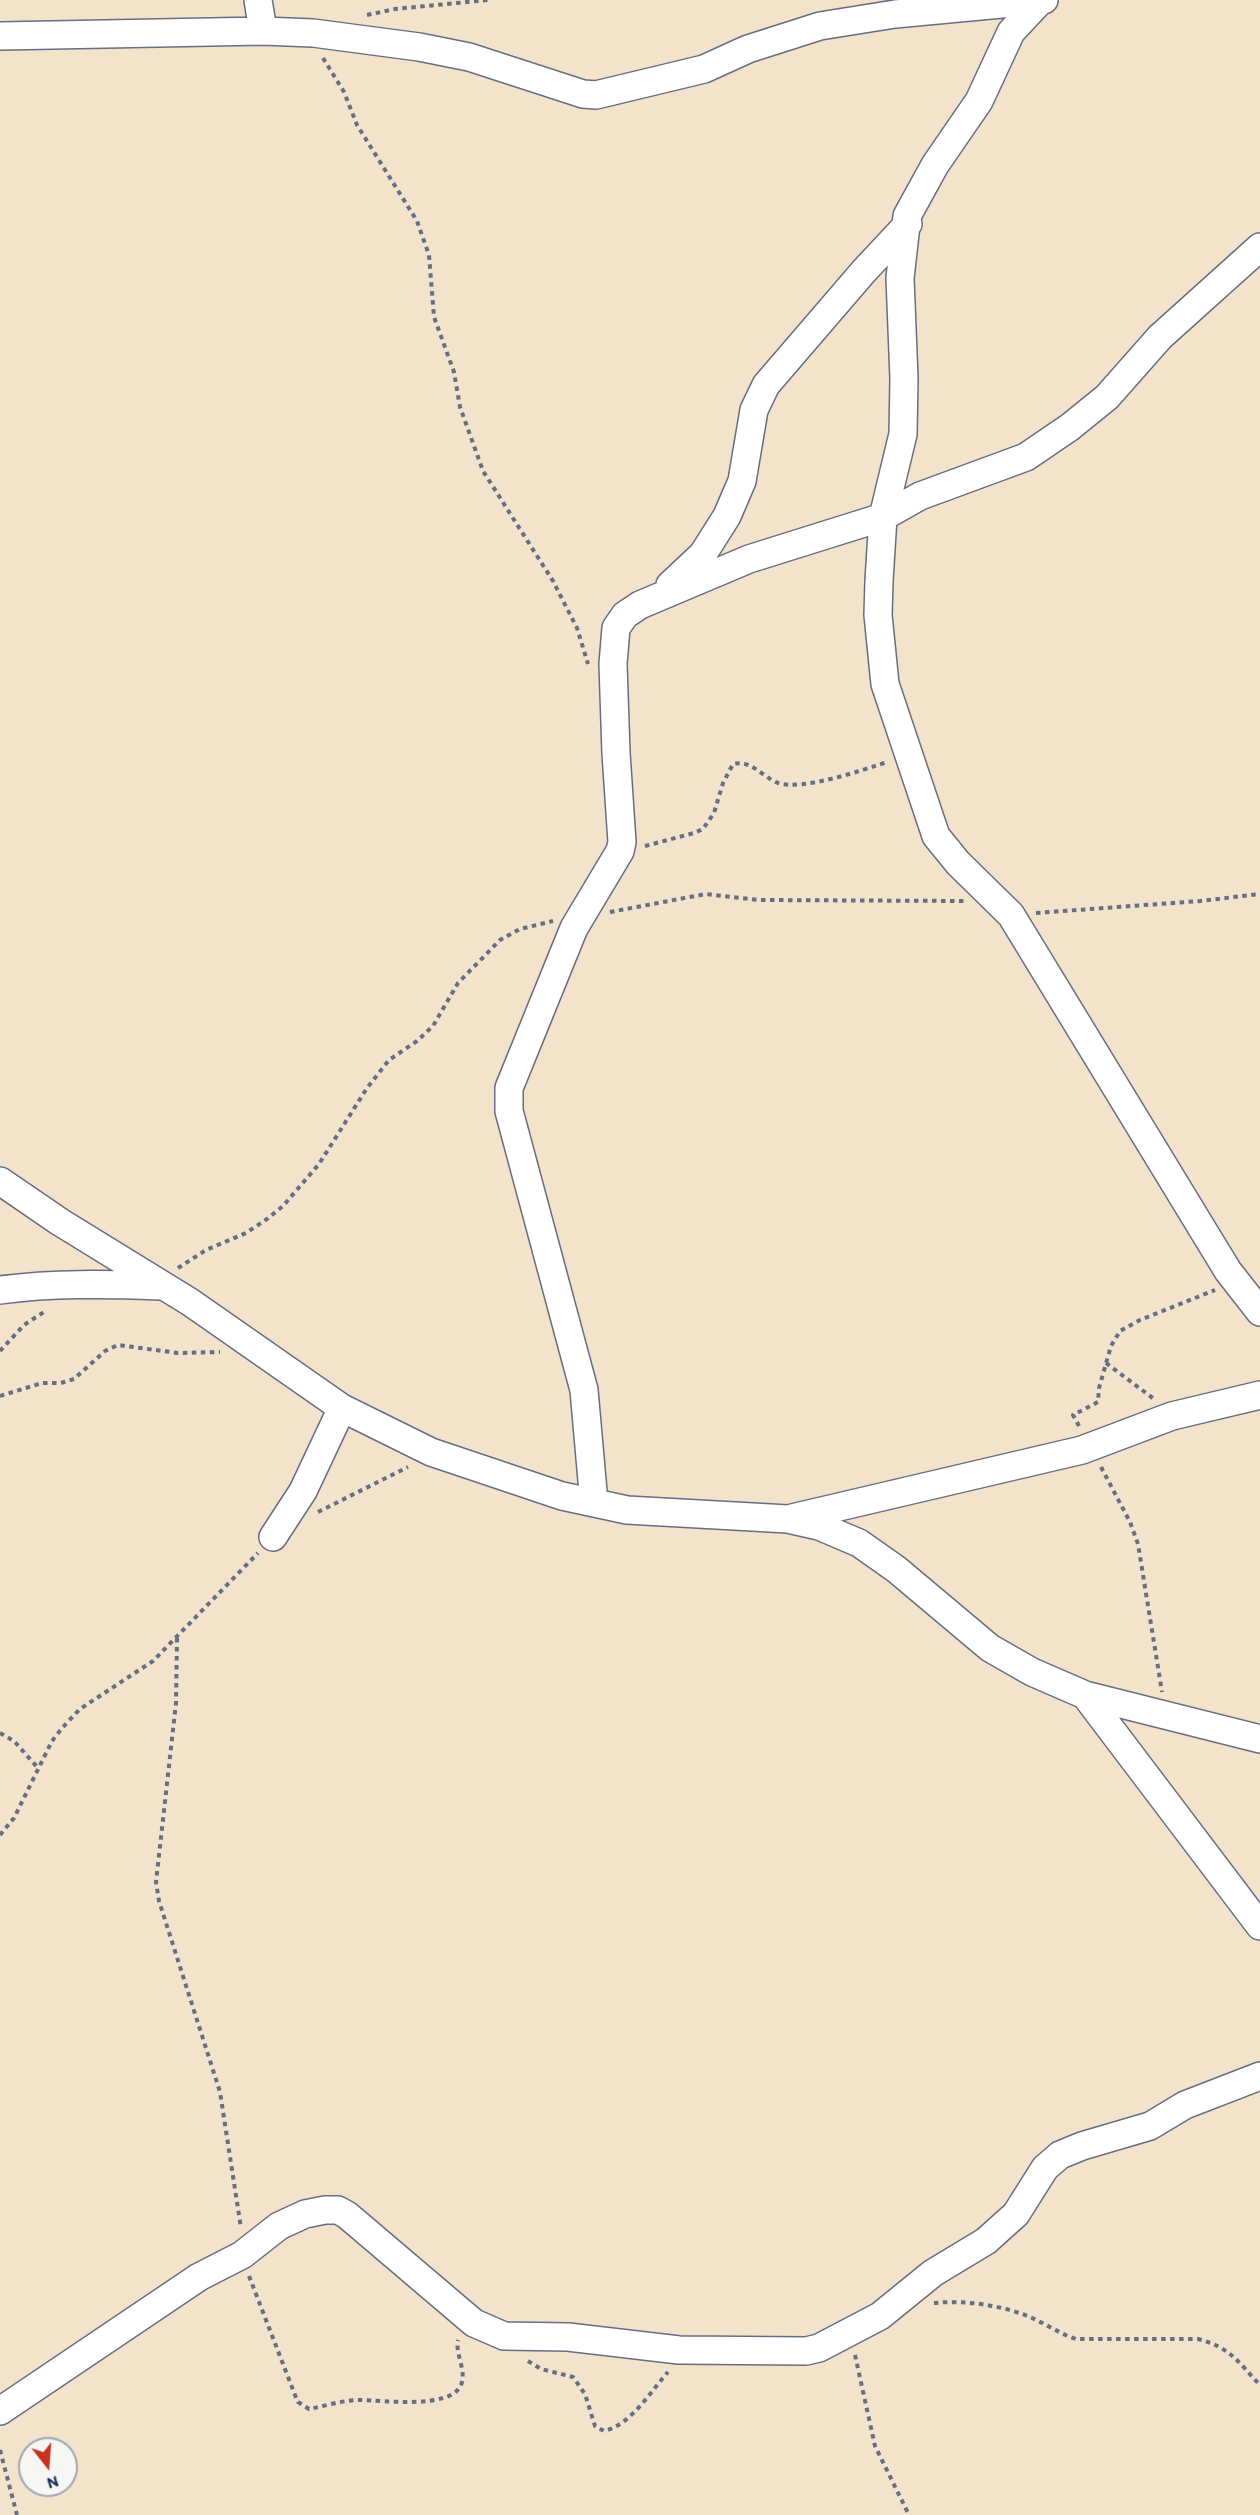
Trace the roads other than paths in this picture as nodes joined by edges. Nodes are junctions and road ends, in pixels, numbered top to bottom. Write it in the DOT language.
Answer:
graph roads {
  1 [pos="258,0"];
  2 [pos="1042,1"];
  3 [pos="998,2"];
  4 [pos="263,31"];
  5 [pos="0,36"];
  6 [pos="908,225"];
  7 [pos="1260,247"];
  8 [pos="883,517"];
  9 [pos="658,596"];
  10 [pos="0,1181"];
  11 [pos="160,1286"];
  12 [pos="0,1290"];
  13 [pos="1260,1312"];
  14 [pos="1260,1395"];
  15 [pos="342,1408"];
  16 [pos="594,1503"];
  17 [pos="789,1519"];
  18 [pos="273,1538"];
  19 [pos="1085,1695"];
  20 [pos="1260,1739"];
  21 [pos="1260,1926"];
  22 [pos="1260,2076"];
  23 [pos="0,2411"];
  1 -- 4 [label="street"];
  2 -- 3 [label="street"];
  2 -- 6 [label="street"];
  3 -- 4 [label="street"];
  4 -- 5 [label="street"];
  6 -- 8 [label="street"];
  6 -- 9 [label="street"];
  7 -- 8 [label="street"];
  8 -- 9 [label="street"];
  8 -- 13 [label="street"];
  9 -- 16 [label="street"];
  10 -- 11 [label="street"];
  11 -- 12 [label="street"];
  11 -- 15 [label="street"];
  14 -- 17 [label="street"];
  15 -- 16 [label="street"];
  15 -- 18 [label="street"];
  16 -- 17 [label="street"];
  17 -- 19 [label="street"];
  19 -- 20 [label="street"];
  19 -- 21 [label="street"];
  22 -- 23 [label="street"];
}
